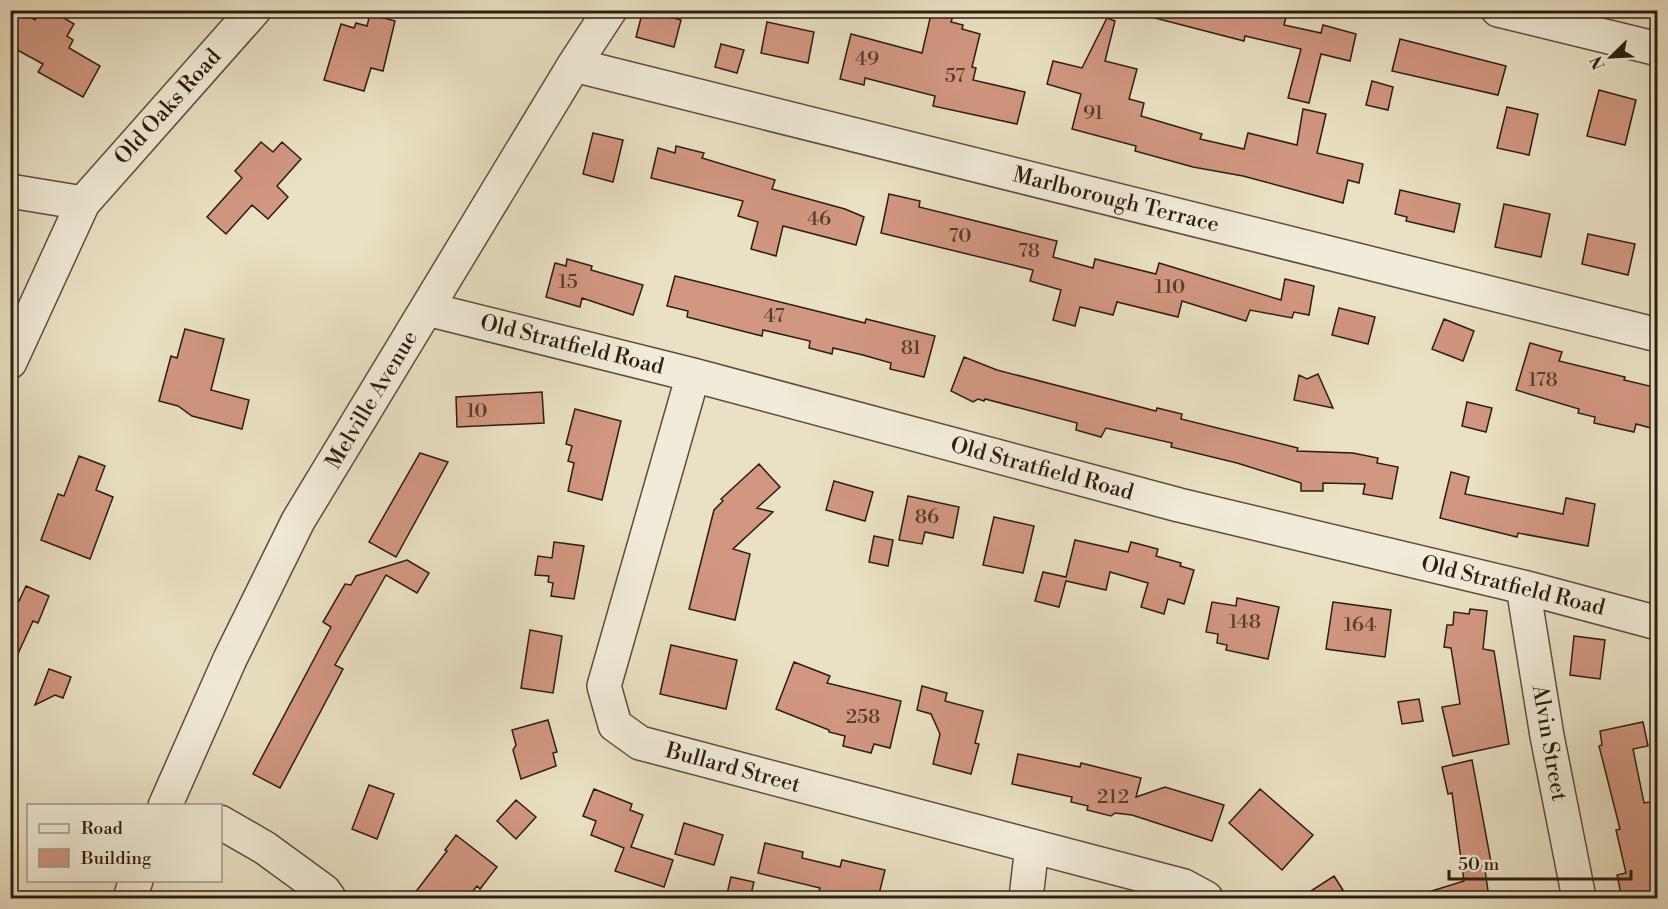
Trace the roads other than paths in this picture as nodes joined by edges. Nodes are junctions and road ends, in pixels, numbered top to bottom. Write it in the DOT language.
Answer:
graph roads {
  1 [pos="254,10"];
  2 [pos="610,10"];
  3 [pos="1498,10"];
  4 [pos="1658,49"];
  5 [pos="574,65"];
  6 [pos="10,190"];
  7 [pos="83,202"];
  8 [pos="427,309"];
  9 [pos="1658,335"];
  10 [pos="10,362"];
  11 [pos="693,375"];
  12 [pos="1523,587"];
  13 [pos="1658,623"];
  14 [pos="176,802"];
  15 [pos="222,823"];
  16 [pos="1032,846"];
  17 [pos="135,882"];
  18 [pos="129,898"];
  19 [pos="329,898"];
  20 [pos="1026,898"];
  21 [pos="1206,898"];
  22 [pos="1579,898"];
  1 -- 7 [label="street, Old Oaks Road"];
  2 -- 5 [label="street, Melville Avenue"];
  3 -- 4 [label="street"];
  5 -- 8 [label="street, Melville Avenue"];
  5 -- 9 [label="street, Marlborough Terrace"];
  6 -- 7 [label="street"];
  7 -- 10 [label="street, Old Oaks Road"];
  8 -- 11 [label="street, Old Stratfield Road"];
  8 -- 14 [label="street, Melville Avenue"];
  11 -- 12 [label="street, Old Stratfield Road"];
  11 -- 16 [label="street, Bullard Street"];
  12 -- 13 [label="street, Old Stratfield Road"];
  12 -- 22 [label="street, Alvin Street"];
  15 -- 19 [label="street"];
  16 -- 20 [label="street"];
  16 -- 21 [label="street, Bullard Street"];
  17 -- 18 [label="street"];
}
